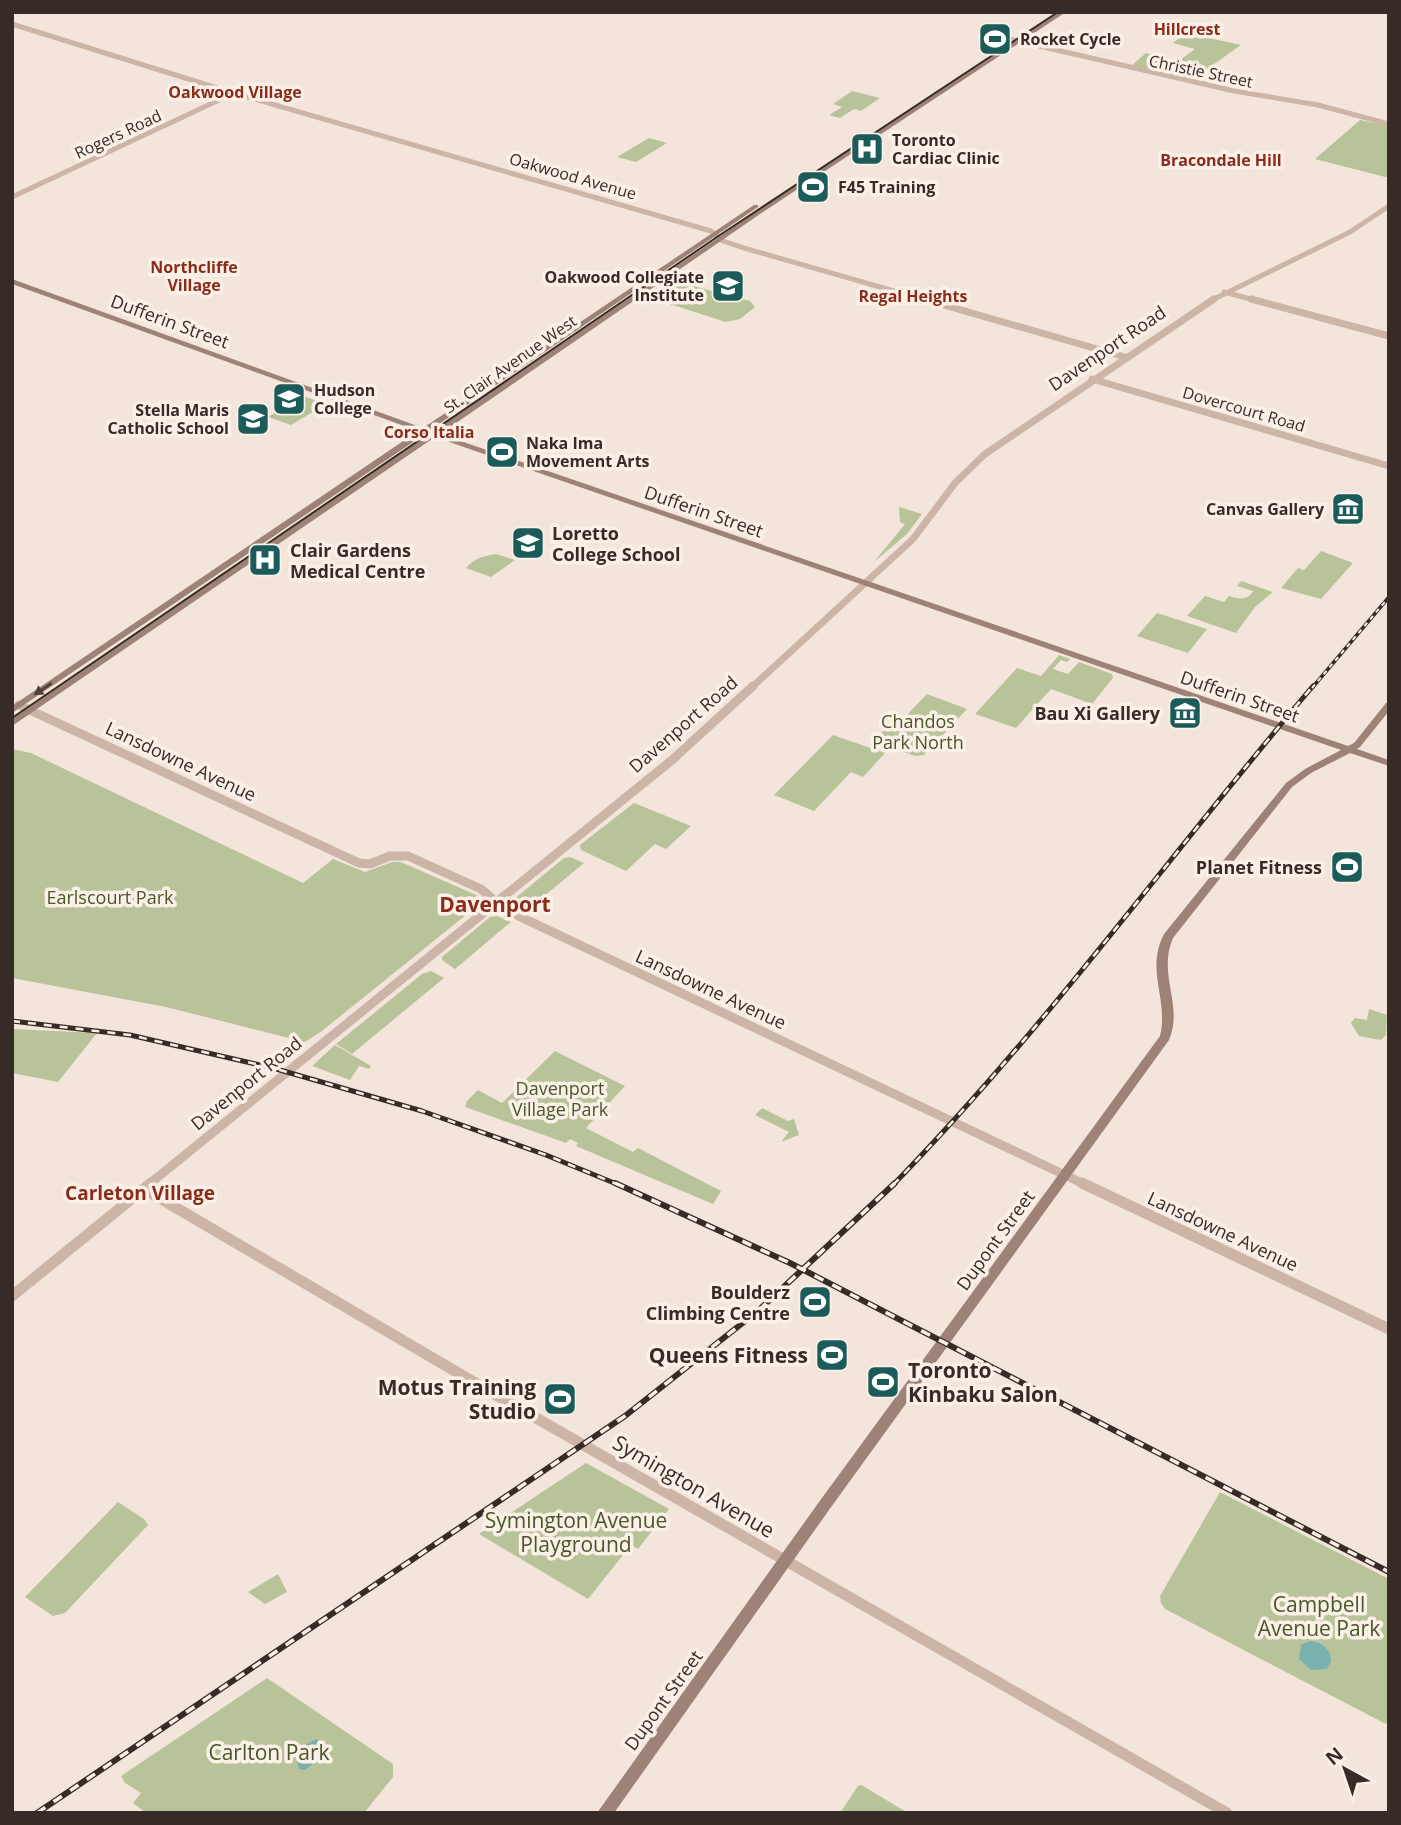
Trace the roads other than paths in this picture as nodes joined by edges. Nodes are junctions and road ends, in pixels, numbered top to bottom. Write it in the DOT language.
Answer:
graph roads {
  1 [pos="1051,12"];
  2 [pos="1063,12"];
  3 [pos="12,24"];
  4 [pos="1009,39"];
  5 [pos="1018,41"];
  6 [pos="234,93"];
  7 [pos="1389,124"];
  8 [pos="12,197"];
  9 [pos="1389,206"];
  10 [pos="717,236"];
  11 [pos="12,281"];
  12 [pos="1224,292"];
  13 [pos="1389,337"];
  14 [pos="1125,357"];
  15 [pos="1092,379"];
  16 [pos="425,430"];
  17 [pos="435,434"];
  18 [pos="1389,466"];
  19 [pos="865,584"];
  20 [pos="1389,705"];
  21 [pos="16,707"];
  22 [pos="31,710"];
  23 [pos="12,723"];
  24 [pos="1349,750"];
  25 [pos="1389,763"];
  26 [pos="497,901"];
  27 [pos="1065,1175"];
  28 [pos="144,1189"];
  29 [pos="12,1296"];
  30 [pos="1389,1329"];
  31 [pos="787,1561"];
  32 [pos="605,1813"];
  33 [pos="1227,1813"];
  1 -- 4 [label="main road, St. Clair Avenue West"];
  2 -- 5 [label="main road, St. Clair Avenue West"];
  3 -- 6 [label="street, Oakwood Avenue"];
  4 -- 5 [label="street, Christie Street"];
  4 -- 10 [label="main road, St. Clair Avenue West"];
  5 -- 7 [label="street, Christie Street"];
  5 -- 10 [label="main road, St. Clair Avenue West"];
  6 -- 8 [label="street, Rogers Road"];
  6 -- 10 [label="street, Oakwood Avenue"];
  9 -- 12 [label="street, Davenport Road"];
  10 -- 14 [label="street, Oakwood Avenue"];
  10 -- 16 [label="main road, St. Clair Avenue West"];
  10 -- 17 [label="main road, St. Clair Avenue West"];
  11 -- 16 [label="main road, Dufferin Street"];
  12 -- 13 [label="street"];
  12 -- 14 [label="street, Davenport Road"];
  14 -- 15 [label="street, Davenport Road"];
  15 -- 18 [label="street, Dovercourt Road"];
  15 -- 19 [label="street, Davenport Road"];
  16 -- 17 [label="main road, Dufferin Street"];
  16 -- 21 [label="main road, St. Clair Avenue West, one-way"];
  17 -- 19 [label="main road, Dufferin Street"];
  17 -- 22 [label="main road, St. Clair Avenue West"];
  19 -- 24 [label="main road, Dufferin Street"];
  19 -- 26 [label="street, Davenport Road"];
  20 -- 24 [label="main road, Dupont Street"];
  21 -- 22 [label="street, Lansdowne Avenue"];
  22 -- 23 [label="main road, St. Clair Avenue West"];
  22 -- 26 [label="street, Lansdowne Avenue"];
  24 -- 25 [label="main road, Dufferin Street"];
  24 -- 27 [label="main road, Dupont Street"];
  26 -- 27 [label="street, Lansdowne Avenue"];
  26 -- 28 [label="street, Davenport Road"];
  27 -- 30 [label="street, Lansdowne Avenue"];
  27 -- 31 [label="main road, Dupont Street"];
  28 -- 29 [label="street, Davenport Road"];
  28 -- 31 [label="street, Symington Avenue"];
  31 -- 32 [label="main road, Dupont Street"];
  31 -- 33 [label="street, Symington Avenue"];
}
